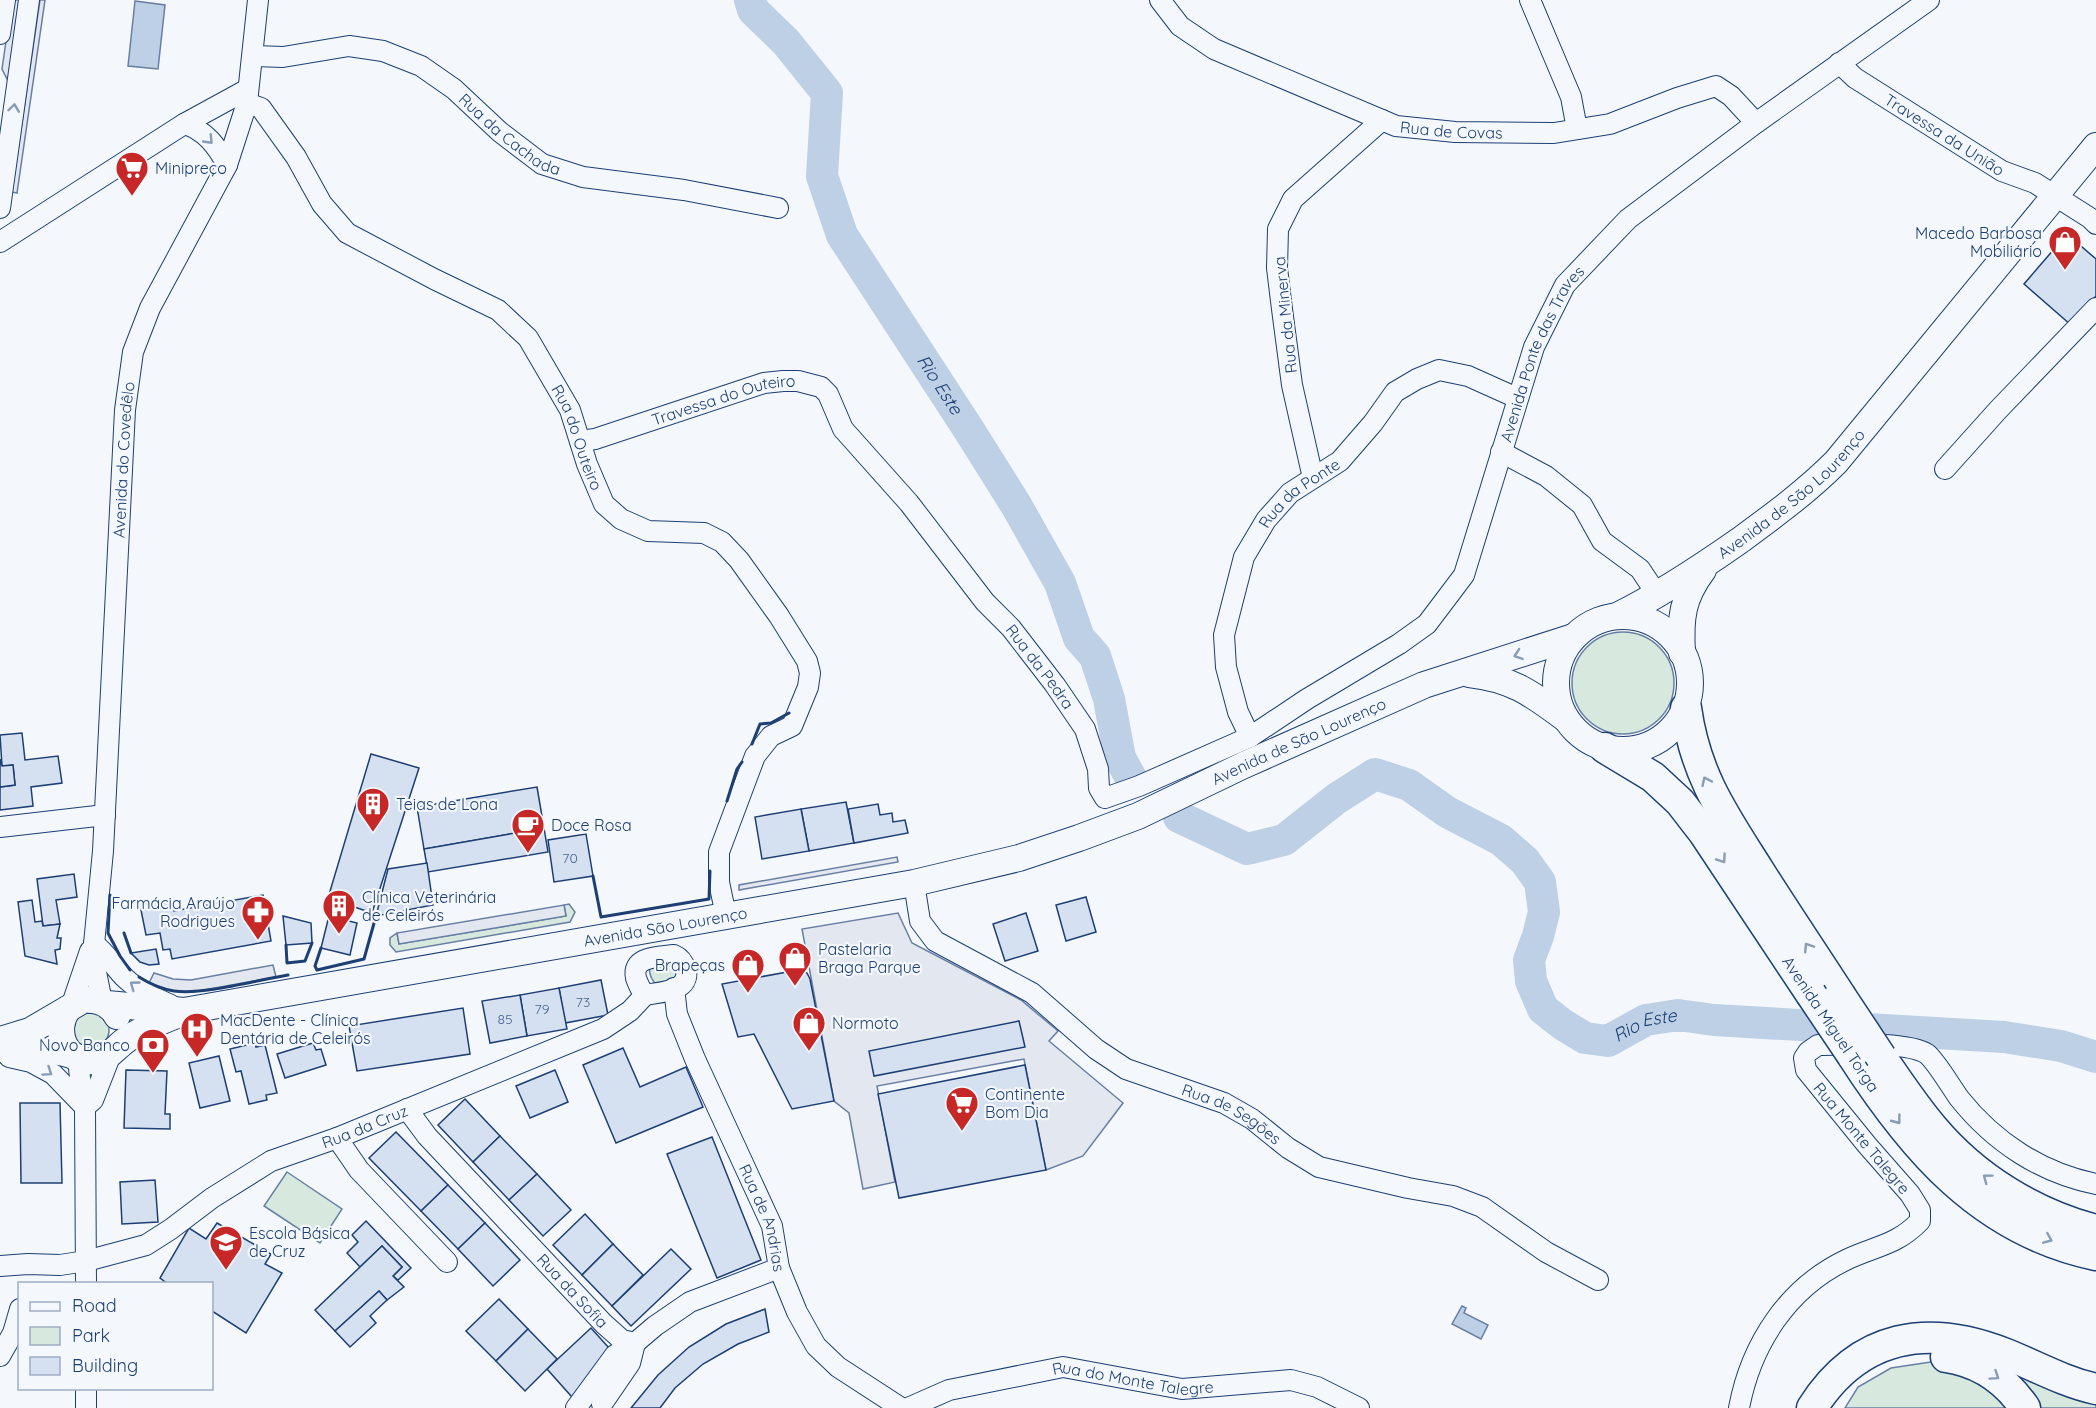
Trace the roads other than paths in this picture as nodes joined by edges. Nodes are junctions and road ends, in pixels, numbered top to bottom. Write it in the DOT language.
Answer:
graph roads {
  1 [pos="29,0"];
  2 [pos="258,0"];
  3 [pos="1160,0"];
  4 [pos="1530,0"];
  5 [pos="1929,0"];
  6 [pos="4,6"];
  7 [pos="0,34"];
  8 [pos="253,56"];
  9 [pos="1839,63"];
  10 [pos="247,96"];
  11 [pos="1382,120"];
  12 [pos="1756,123"];
  13 [pos="184,124"];
  14 [pos="1577,129"];
  15 [pos="2096,147"];
  16 [pos="227,165"];
  17 [pos="2054,197"];
  18 [pos="0,208"];
  19 [pos="778,208"];
  20 [pos="2096,224"];
  21 [pos="0,242"];
  22 [pos="2096,308"];
  23 [pos="1517,398"];
  24 [pos="843,429"];
  25 [pos="580,441"];
  26 [pos="1501,452"];
  27 [pos="1945,470"];
  28 [pos="1313,478"];
  29 [pos="1708,562"];
  30 [pos="1658,596"];
  31 [pos="1617,616"];
  32 [pos="1573,637"];
  33 [pos="1682,653"];
  34 [pos="1463,673"];
  35 [pos="1686,708"];
  36 [pos="1566,719"];
  37 [pos="1250,736"];
  38 [pos="1605,748"];
  39 [pos="1244,765"];
  40 [pos="105,815"];
  41 [pos="1138,816"];
  42 [pos="0,826"];
  43 [pos="914,883"];
  44 [pos="726,916"];
  45 [pos="653,929"];
  46 [pos="94,944"];
  47 [pos="657,958"];
  48 [pos="674,988"];
  49 [pos="645,994"];
  50 [pos="105,1003"];
  51 [pos="70,1008"];
  52 [pos="184,1011"];
  53 [pos="0,1040"];
  54 [pos="0,1049"];
  55 [pos="112,1052"];
  56 [pos="0,1054"];
  57 [pos="76,1057"];
  58 [pos="85,1107"];
  59 [pos="407,1109"];
  60 [pos="337,1138"];
  61 [pos="2096,1184"];
  62 [pos="2096,1230"];
  63 [pos="2096,1255"];
  64 [pos="86,1261"];
  65 [pos="447,1262"];
  66 [pos="28,1264"];
  67 [pos="0,1266"];
  68 [pos="778,1268"];
  69 [pos="1598,1280"];
  70 [pos="26,1282"];
  71 [pos="86,1282"];
  72 [pos="18,1316"];
  73 [pos="635,1343"];
  74 [pos="0,1356"];
  75 [pos="2096,1389"];
  76 [pos="86,1390"];
  77 [pos="602,1404"];
  78 [pos="86,1408"];
  79 [pos="576,1408"];
  80 [pos="901,1408"];
  81 [pos="908,1408"];
  82 [pos="1359,1408"];
  83 [pos="1739,1408"];
  84 [pos="1812,1408"];
  85 [pos="1833,1408"];
  86 [pos="2025,1408"];
  18 -- 1 [label="street, one-way"];
  2 -- 8 [label="street, Avenida do Covedêlo"];
  3 -- 11 [label="street, Rua de Covas"];
  4 -- 14 [label="street"];
  5 -- 9 [label="street, Avenida Ponte das Traves"];
  6 -- 7 [label="street"];
  8 -- 10 [label="street, Avenida do Covedêlo"];
  8 -- 19 [label="street, Rua da Cachada"];
  9 -- 12 [label="street, Avenida Ponte das Traves"];
  9 -- 17 [label="street, Travessa da União"];
  10 -- 13 [label="street"];
  10 -- 16 [label="street, Avenida do Covedêlo"];
  10 -- 25 [label="street, Rua do Outeiro"];
  11 -- 14 [label="street, Rua de Covas"];
  11 -- 28 [label="street, Rua da Minerva"];
  12 -- 14 [label="street, Rua de Covas"];
  12 -- 23 [label="street, Avenida Ponte das Traves"];
  13 -- 16 [label="street, one-way"];
  13 -- 21 [label="street"];
  15 -- 17 [label="main road, Avenida de São Lourenço"];
  16 -- 40 [label="street, Avenida do Covedêlo"];
  17 -- 20 [label="street, Travessa da União"];
  17 -- 29 [label="main road, Avenida de São Lourenço"];
  22 -- 27 [label="street"];
  23 -- 26 [label="street, Avenida Ponte das Traves"];
  23 -- 28 [label="street, Rua da Ponte"];
  24 -- 25 [label="street, Travessa do Outeiro"];
  24 -- 37 [label="street, Rua da Pedra"];
  25 -- 44 [label="street, Rua do Outeiro"];
  26 -- 30 [label="street"];
  26 -- 37 [label="street, Avenida Ponte das Traves"];
  28 -- 37 [label="street, Rua da Ponte"];
  29 -- 30 [label="main road, Avenida de São Lourenço"];
  29 -- 33 [label="main road, Avenida de São Lourenço"];
  30 -- 31 [label="main road, Avenida de São Lourenço"];
  31 -- 32 [label="main road, Avenida de São Lourenço"];
  31 -- 33 [label="main road, Avenida de São Lourenço"];
  32 -- 34 [label="main road, Avenida de São Lourenço, one-way"];
  32 -- 36 [label="main road, Avenida de São Lourenço"];
  33 -- 35 [label="main road, Avenida de São Lourenço"];
  34 -- 36 [label="main road, Avenida de São Lourenço"];
  34 -- 39 [label="main road, Avenida de São Lourenço"];
  35 -- 38 [label="main road, Avenida de São Lourenço"];
  62 -- 35 [label="highway, Avenida Miguel Torga, one-way, bridge"];
  36 -- 38 [label="main road, Avenida de São Lourenço"];
  37 -- 39 [label="street"];
  38 -- 63 [label="highway, Avenida Miguel Torga, one-way, bridge"];
  39 -- 41 [label="main road, Avenida de São Lourenço"];
  40 -- 42 [label="street"];
  40 -- 46 [label="street, Avenida do Covedêlo"];
  41 -- 43 [label="main road, Avenida São Lourenço"];
  43 -- 44 [label="main road, Avenida São Lourenço"];
  43 -- 69 [label="street, Rua de Segões"];
  44 -- 45 [label="main road, Avenida São Lourenço"];
  45 -- 47 [label="street"];
  45 -- 52 [label="main road, Avenida São Lourenço"];
  46 -- 50 [label="street"];
  46 -- 51 [label="street"];
  52 -- 46 [label="street, one-way"];
  47 -- 48 [label="street"];
  47 -- 49 [label="street"];
  48 -- 49 [label="street"];
  48 -- 68 [label="street, Rua de Andrias"];
  49 -- 59 [label="street, Rua da Cruz"];
  50 -- 51 [label="main road"];
  50 -- 52 [label="main road"];
  50 -- 55 [label="main road"];
  51 -- 53 [label="main road"];
  51 -- 57 [label="main road"];
  52 -- 55 [label="main road"];
  54 -- 57 [label="main road"];
  55 -- 57 [label="main road"];
  55 -- 58 [label="street"];
  56 -- 58 [label="street, one-way"];
  57 -- 58 [label="street"];
  58 -- 64 [label="street"];
  59 -- 60 [label="street, Rua da Cruz"];
  59 -- 73 [label="street, Rua da Sofia"];
  60 -- 64 [label="street, Rua da Cruz"];
  60 -- 65 [label="street"];
  61 -- 83 [label="street, Rua Monte Talegre"];
  64 -- 66 [label="street, Rua da Cruz"];
  64 -- 71 [label="street"];
  66 -- 67 [label="street, Rua da Cruz"];
  66 -- 70 [label="street"];
  68 -- 73 [label="street"];
  68 -- 80 [label="street, Rua de Andrias"];
  72 -- 74 [label="street"];
  73 -- 77 [label="street"];
  73 -- 79 [label="street"];
  75 -- 84 [label="highway"];
  76 -- 78 [label="street"];
  81 -- 82 [label="street, Rua do Monte Talegre"];
  85 -- 86 [label="highway, one-way"];
}
